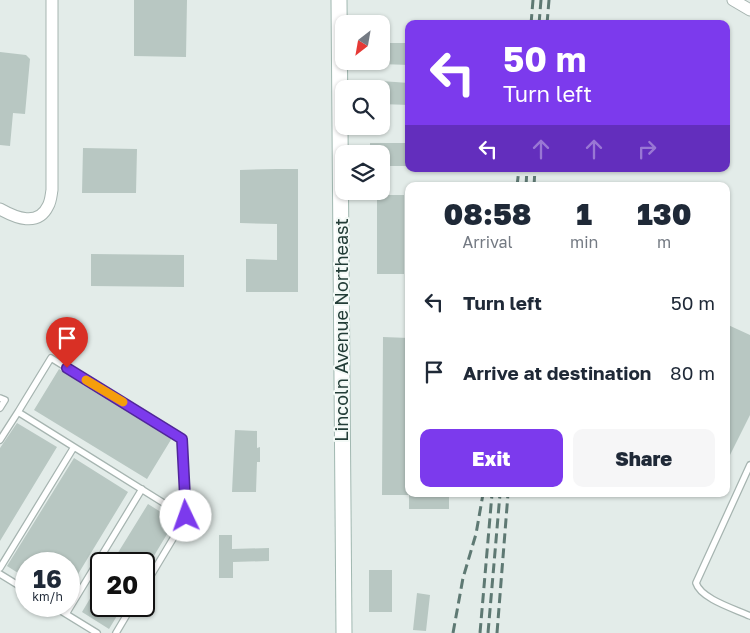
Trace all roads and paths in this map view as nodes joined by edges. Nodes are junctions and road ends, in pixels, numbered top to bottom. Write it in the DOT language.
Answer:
graph roads {
  1 [pos="52,0"];
  2 [pos="339,0"];
  3 [pos="733,0"];
  4 [pos="750,10"];
  5 [pos="0,208"];
  6 [pos="0,398"];
  7 [pos="0,408"];
  8 [pos="18,412"];
  9 [pos="0,440"];
  10 [pos="74,447"];
  11 [pos="750,465"];
  12 [pos="142,490"];
  13 [pos="186,516"];
  14 [pos="0,568"];
  15 [pos="155,568"];
  16 [pos="0,574"];
  17 [pos="15,583"];
  18 [pos="80,591"];
  19 [pos="750,616"];
  20 [pos="71,617"];
  21 [pos="125,617"];
  22 [pos="97,633"];
  23 [pos="116,633"];
  24 [pos="344,633"];
  1 -- 5 [label="street"];
  2 -- 24 [label="street, Lincoln Avenue Northeast"];
  3 -- 4 [label="street"];
  6 -- 7 [label="lane"];
  8 -- 9 [label="lane"];
  8 -- 10 [label="lane"];
  8 -- 13 [label="lane"];
  10 -- 12 [label="lane"];
  10 -- 14 [label="lane"];
  11 -- 19 [label="lane"];
  12 -- 13 [label="lane"];
  12 -- 18 [label="lane"];
  13 -- 15 [label="lane"];
  16 -- 17 [label="lane"];
  20 -- 22 [label="lane"];
  21 -- 23 [label="lane"];
}
